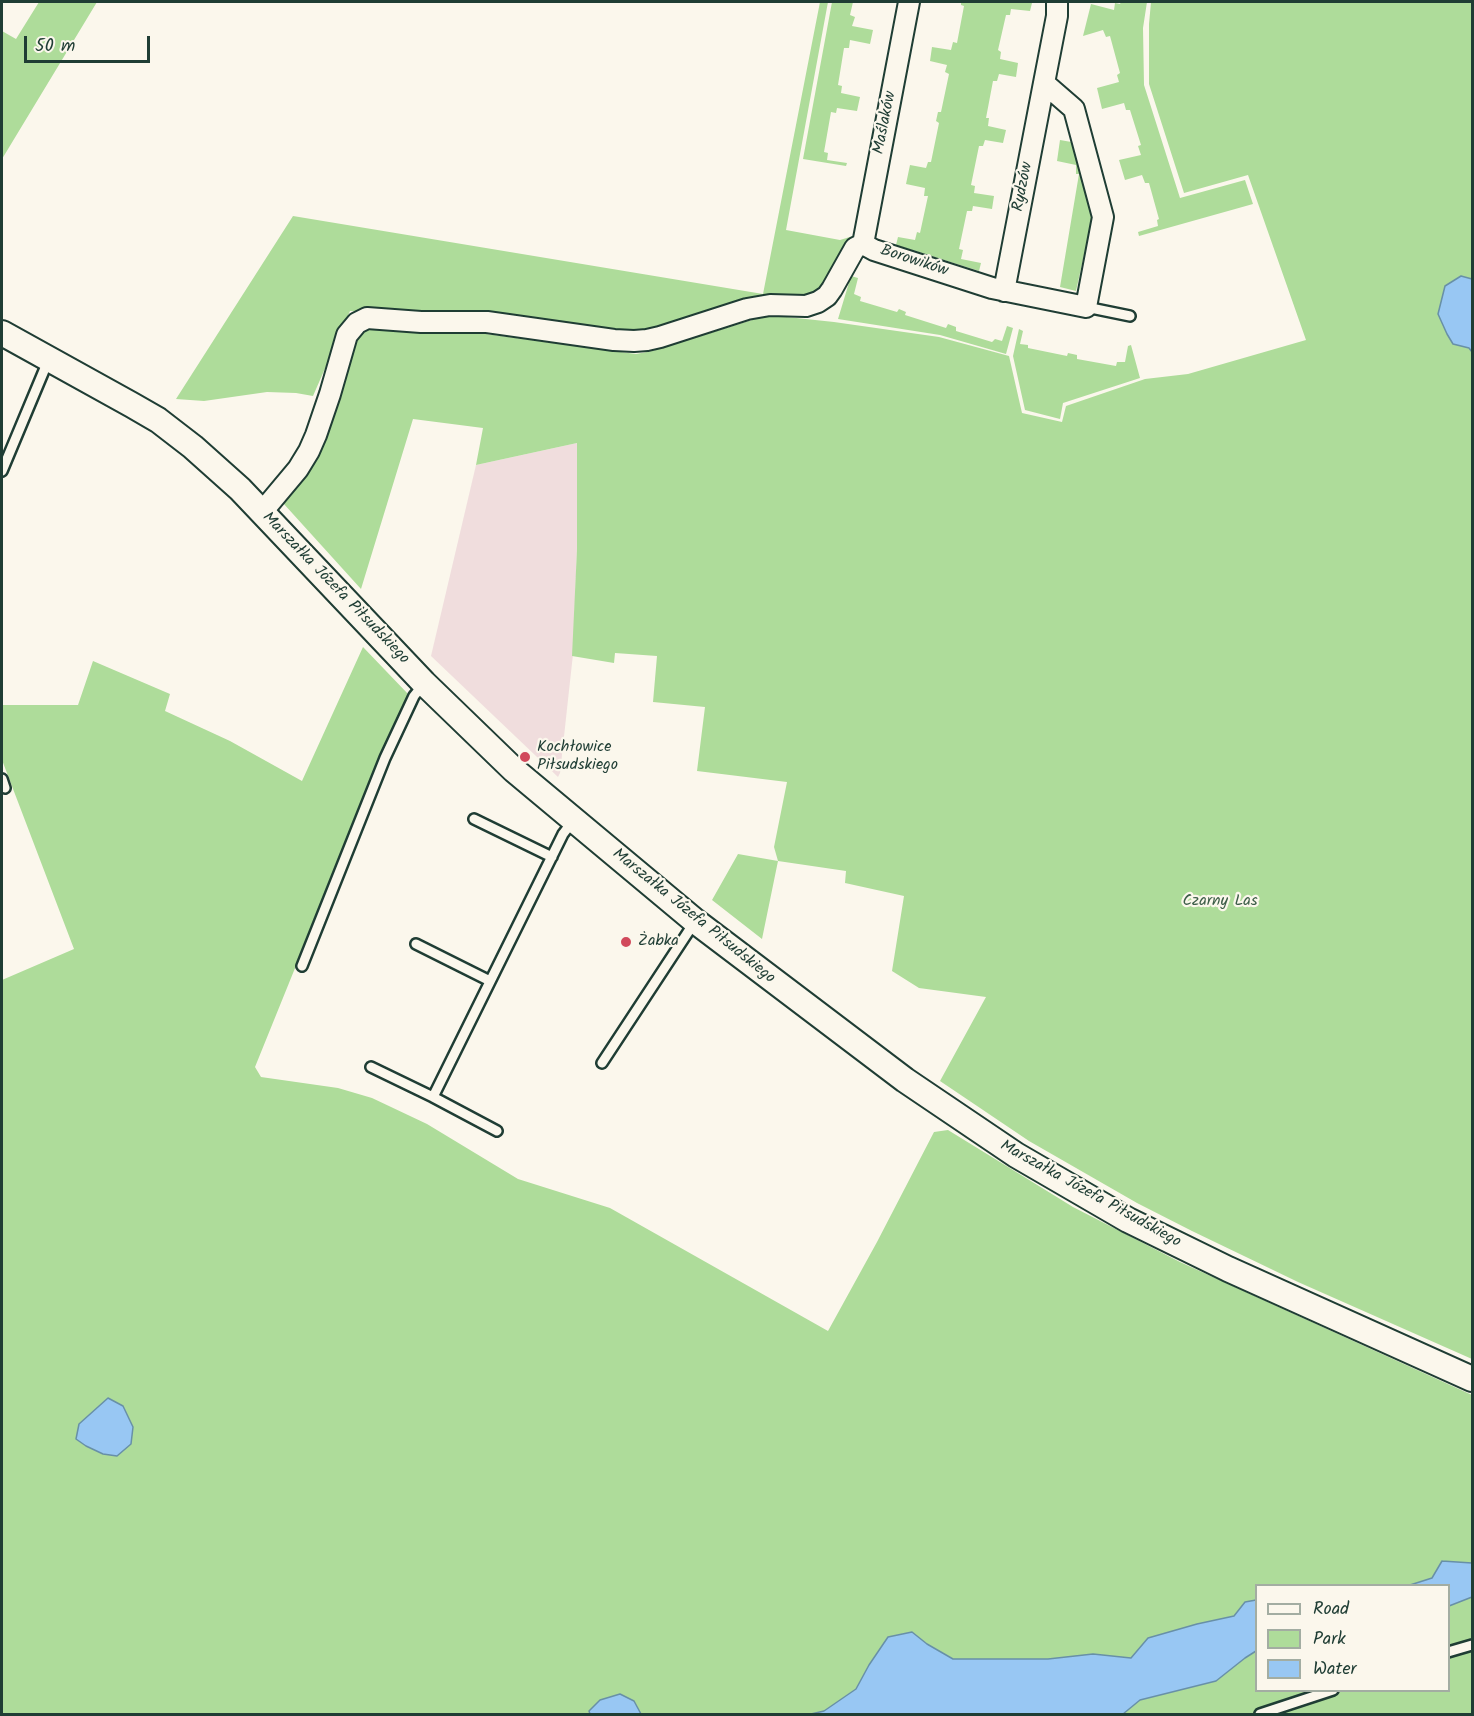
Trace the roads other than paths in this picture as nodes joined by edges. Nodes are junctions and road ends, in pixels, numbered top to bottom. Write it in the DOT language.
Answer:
graph roads {
  1 [pos="909,2"];
  2 [pos="1057,2"];
  3 [pos="1044,83"];
  4 [pos="863,244"];
  5 [pos="1004,291"];
  6 [pos="1086,307"];
  7 [pos="1130,316"];
  8 [pos="2,333"];
  9 [pos="49,359"];
  10 [pos="2,471"];
  11 [pos="262,512"];
  12 [pos="424,683"];
  13 [pos="474,819"];
  14 [pos="573,821"];
  15 [pos="552,857"];
  16 [pos="695,921"];
  17 [pos="416,944"];
  18 [pos="302,966"];
  19 [pos="490,981"];
  20 [pos="602,1063"];
  21 [pos="371,1067"];
  22 [pos="432,1097"];
  23 [pos="497,1131"];
  24 [pos="1473,1379"];
  25 [pos="1473,1645"];
  26 [pos="1450,1653"];
  27 [pos="1327,1692"];
  28 [pos="1260,1714"];
  1 -- 4 [label="street, Maślaków"];
  2 -- 3 [label="street"];
  3 -- 5 [label="street, Rydzów"];
  3 -- 6 [label="street"];
  4 -- 5 [label="street, Borowików"];
  4 -- 11 [label="street, Borowików"];
  5 -- 6 [label="street, Borowików"];
  6 -- 7 [label="lane, Borowików"];
  8 -- 9 [label="street, Marszałka Józefa Piłsudskiego"];
  9 -- 10 [label="lane"];
  9 -- 11 [label="street, Marszałka Józefa Piłsudskiego"];
  11 -- 12 [label="street, Marszałka Józefa Piłsudskiego"];
  12 -- 14 [label="street, Marszałka Józefa Piłsudskiego"];
  12 -- 18 [label="lane"];
  13 -- 15 [label="lane"];
  14 -- 15 [label="lane"];
  14 -- 16 [label="street, Marszałka Józefa Piłsudskiego"];
  15 -- 19 [label="lane"];
  16 -- 20 [label="lane"];
  16 -- 24 [label="street, Marszałka Józefa Piłsudskiego"];
  17 -- 19 [label="lane"];
  19 -- 22 [label="lane"];
  21 -- 22 [label="lane"];
  22 -- 23 [label="lane"];
  25 -- 26 [label="lane"];
  27 -- 28 [label="lane"];
}
